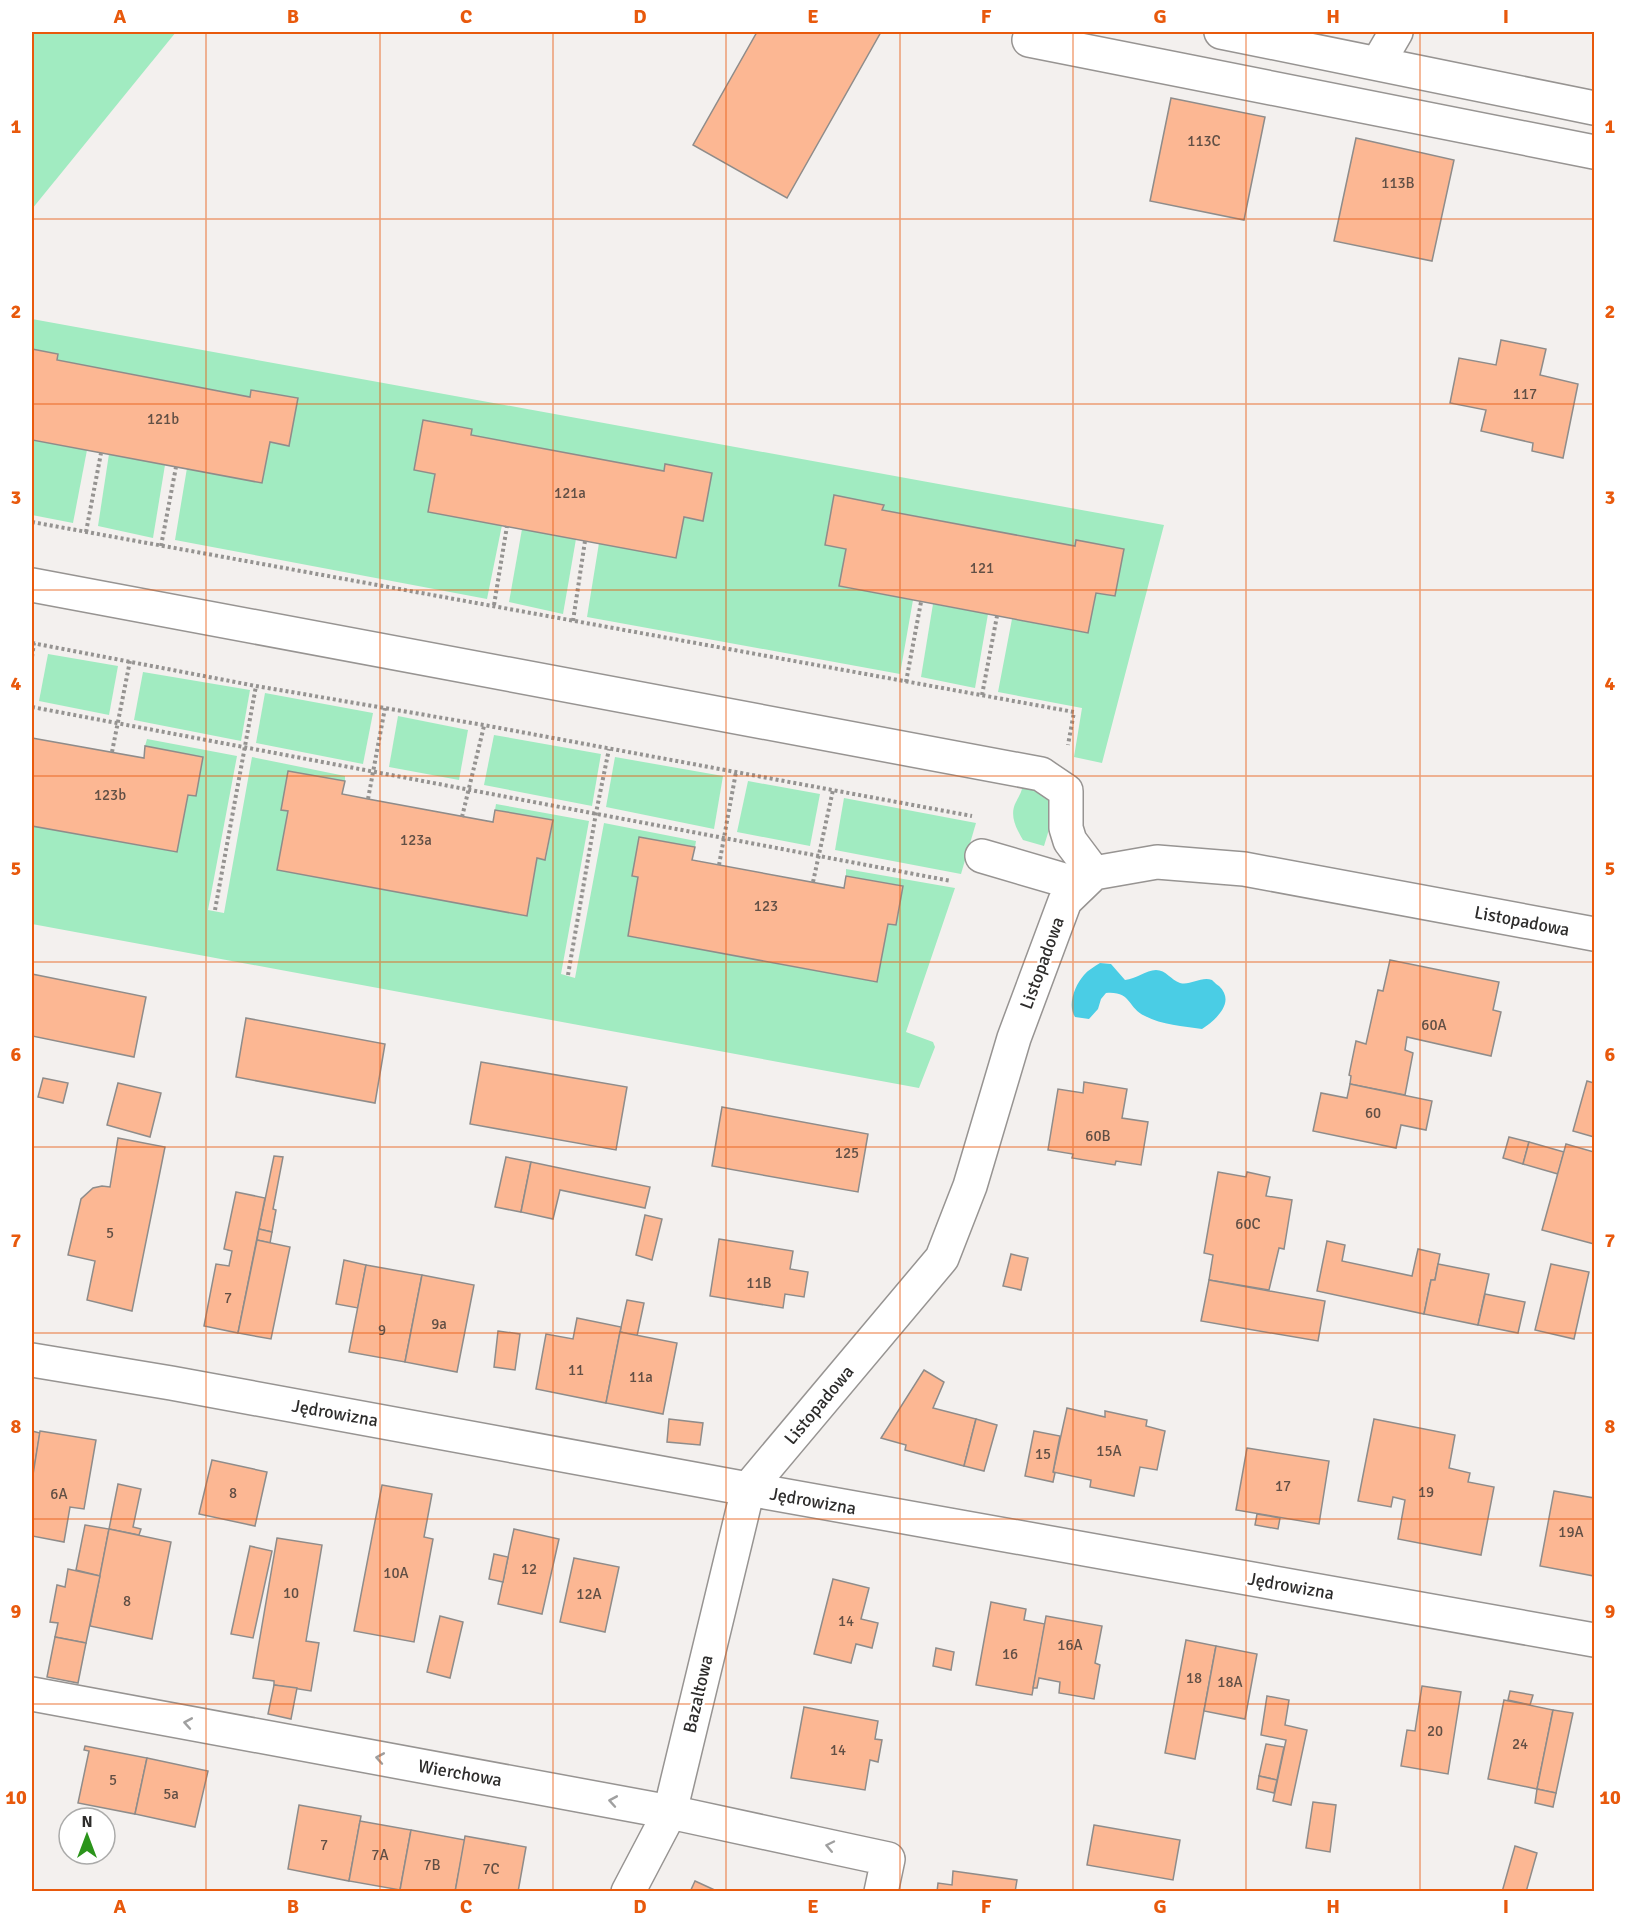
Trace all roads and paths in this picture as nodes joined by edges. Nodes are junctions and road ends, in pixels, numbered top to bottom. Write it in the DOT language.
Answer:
graph roads {
  1 [pos="1221,32"];
  2 [pos="1396,32"];
  3 [pos="1029,40"];
  4 [pos="1378,63"];
  5 [pos="1594,108"];
  6 [pos="1594,152"];
  7 [pos="101,453"];
  8 [pos="176,467"];
  9 [pos="32,522"];
  10 [pos="507,526"];
  11 [pos="86,532"];
  12 [pos="585,541"];
  13 [pos="161,546"];
  14 [pos="32,585"];
  15 [pos="921,602"];
  16 [pos="494,605"];
  17 [pos="997,616"];
  18 [pos="573,621"];
  19 [pos="33,643"];
  20 [pos="32,657"];
  21 [pos="130,661"];
  22 [pos="906,682"];
  23 [pos="256,686"];
  24 [pos="982,695"];
  25 [pos="32,707"];
  26 [pos="385,708"];
  27 [pos="118,723"];
  28 [pos="484,726"];
  29 [pos="245,747"];
  30 [pos="609,749"];
  31 [pos="112,752"];
  32 [pos="372,771"];
  33 [pos="736,772"];
  34 [pos="1060,787"];
  35 [pos="469,789"];
  36 [pos="833,790"];
  37 [pos="368,799"];
  38 [pos="596,813"];
  39 [pos="462,816"];
  40 [pos="973,816"];
  41 [pos="723,838"];
  42 [pos="818,856"];
  43 [pos="982,856"];
  44 [pos="719,865"];
  45 [pos="1088,879"];
  46 [pos="813,882"];
  47 [pos="956,882"];
  48 [pos="215,910"];
  49 [pos="1594,934"];
  50 [pos="567,975"];
  51 [pos="32,1360"];
  52 [pos="748,1489"];
  53 [pos="1594,1640"];
  54 [pos="32,1694"];
  55 [pos="670,1812"];
  56 [pos="628,1892"];
  57 [pos="881,1892"];
  1 -- 4 [label="street"];
  2 -- 4 [label="street"];
  3 -- 6 [label="street"];
  4 -- 5 [label="street"];
  7 -- 11 [label="path"];
  8 -- 13 [label="path"];
  9 -- 11 [label="path"];
  10 -- 16 [label="path"];
  11 -- 13 [label="path"];
  12 -- 18 [label="path"];
  13 -- 16 [label="path"];
  14 -- 34 [label="street"];
  15 -- 22 [label="path"];
  16 -- 18 [label="path"];
  17 -- 24 [label="path"];
  18 -- 22 [label="path"];
  19 -- 20 [label="path"];
  19 -- 21 [label="path"];
  21 -- 23 [label="path"];
  21 -- 27 [label="path"];
  22 -- 24 [label="path"];
  23 -- 26 [label="path"];
  23 -- 29 [label="path"];
  24 -- 34 [label="path"];
  25 -- 27 [label="path"];
  26 -- 28 [label="path"];
  26 -- 32 [label="path"];
  27 -- 29 [label="path"];
  27 -- 31 [label="path"];
  28 -- 30 [label="path"];
  28 -- 35 [label="path"];
  29 -- 32 [label="path"];
  29 -- 48 [label="path"];
  30 -- 33 [label="path"];
  30 -- 38 [label="path"];
  32 -- 35 [label="path"];
  32 -- 37 [label="path"];
  33 -- 36 [label="path"];
  33 -- 41 [label="path"];
  34 -- 45 [label="street"];
  35 -- 38 [label="path"];
  35 -- 39 [label="path"];
  36 -- 40 [label="path"];
  36 -- 42 [label="path"];
  38 -- 41 [label="path"];
  38 -- 50 [label="path"];
  41 -- 42 [label="path"];
  41 -- 44 [label="path"];
  42 -- 46 [label="path"];
  42 -- 47 [label="path"];
  43 -- 45 [label="street"];
  45 -- 49 [label="street, Listopadowa"];
  45 -- 52 [label="street, Listopadowa"];
  51 -- 52 [label="street, Jędrowizna"];
  52 -- 53 [label="street, Jędrowizna"];
  52 -- 55 [label="street, Bazaltowa"];
  55 -- 54 [label="street, Wierchowa, one-way"];
  55 -- 56 [label="street, Bazaltowa"];
  57 -- 55 [label="street, Wierchowa, one-way"];
}
